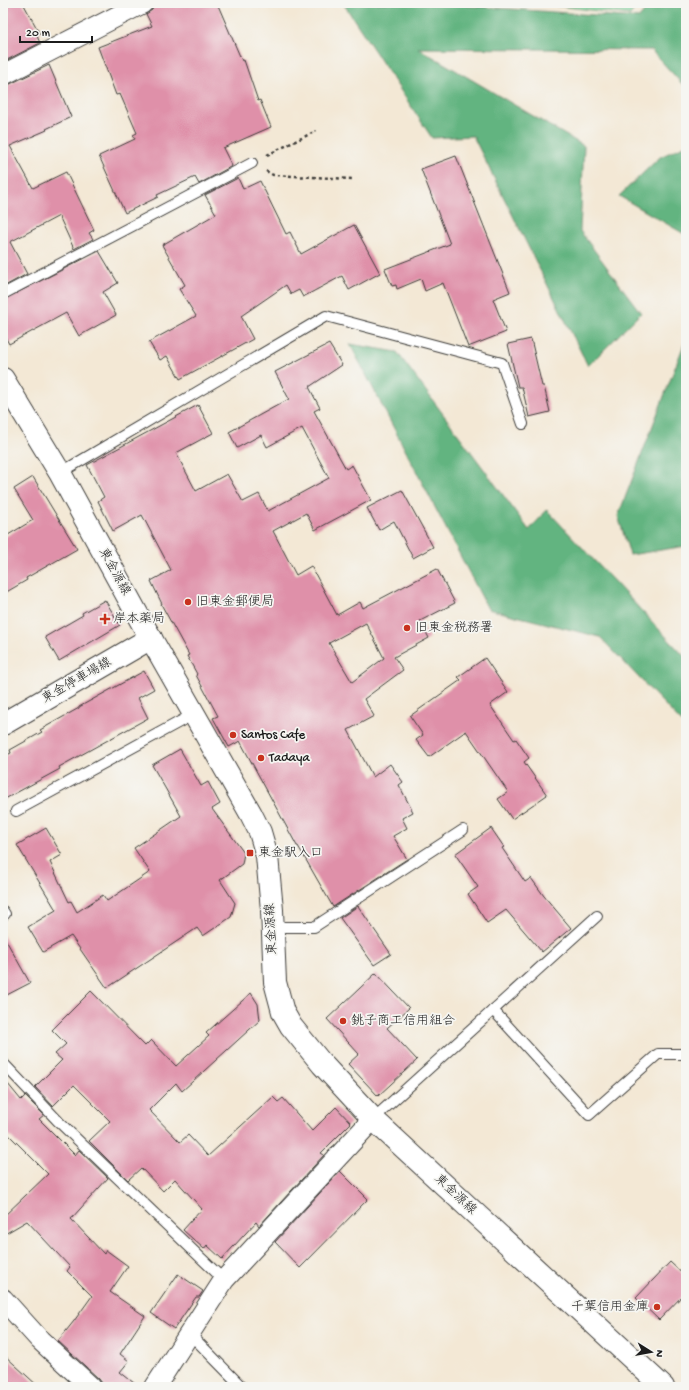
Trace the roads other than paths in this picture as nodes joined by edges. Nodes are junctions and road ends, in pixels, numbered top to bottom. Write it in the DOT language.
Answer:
graph roads {
  1 [pos="143,3"];
  2 [pos="3,75"];
  3 [pos="252,163"];
  4 [pos="3,294"];
  5 [pos="3,378"];
  6 [pos="523,424"];
  7 [pos="60,473"];
  8 [pos="151,638"];
  9 [pos="194,714"];
  10 [pos="3,724"];
  11 [pos="16,811"];
  12 [pos="463,830"];
  13 [pos="597,916"];
  14 [pos="273,927"];
  15 [pos="493,1010"];
  16 [pos="686,1054"];
  17 [pos="3,1063"];
  18 [pos="373,1119"];
  19 [pos="224,1280"];
  20 [pos="3,1299"];
  21 [pos="190,1334"];
  22 [pos="91,1387"];
  23 [pos="155,1387"];
  24 [pos="242,1387"];
  25 [pos="663,1387"];
  1 -- 2 [label="street"];
  3 -- 4 [label="lane"];
  5 -- 7 [label="main road, 東金源線"];
  6 -- 7 [label="lane"];
  7 -- 8 [label="main road, 東金源線"];
  8 -- 9 [label="main road, 東金源線"];
  8 -- 10 [label="main road, 東金停車場線"];
  9 -- 11 [label="lane"];
  9 -- 14 [label="main road, 東金源線"];
  12 -- 14 [label="lane"];
  13 -- 15 [label="lane"];
  14 -- 18 [label="main road, 東金源線"];
  15 -- 16 [label="lane"];
  15 -- 18 [label="lane"];
  17 -- 19 [label="lane"];
  18 -- 19 [label="street"];
  18 -- 25 [label="main road, 東金源線"];
  19 -- 21 [label="street"];
  20 -- 22 [label="street"];
  21 -- 23 [label="street"];
  21 -- 24 [label="lane"];
}
